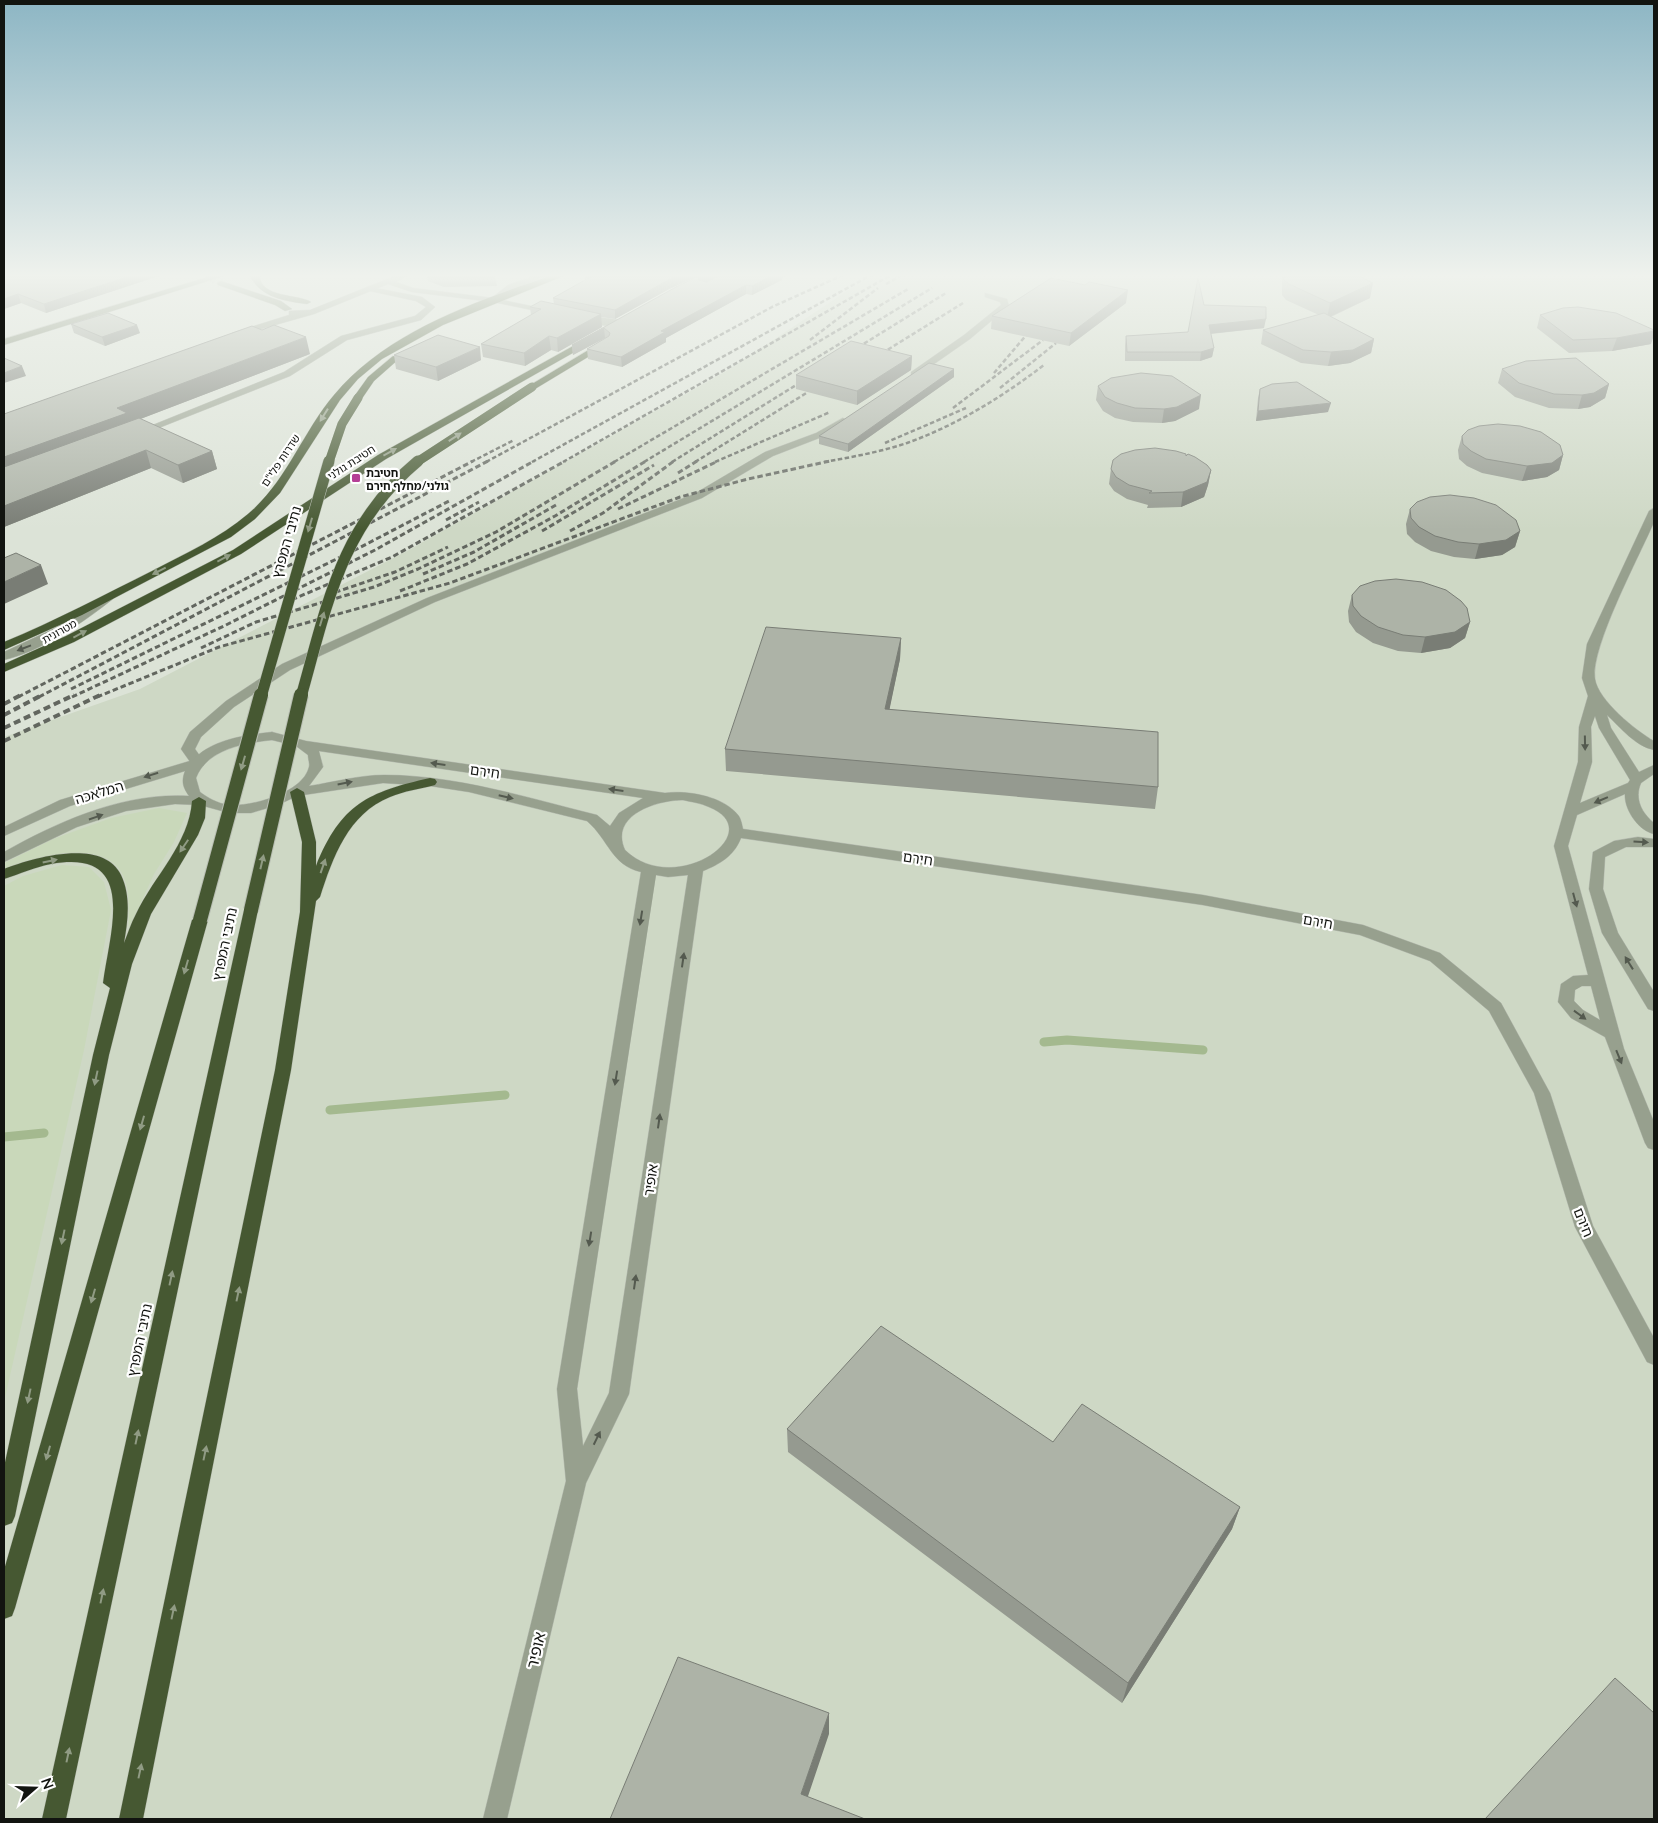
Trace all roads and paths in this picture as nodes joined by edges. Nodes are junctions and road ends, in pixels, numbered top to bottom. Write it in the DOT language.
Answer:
graph roads {
  1 [pos="309,360"];
  2 [pos="377,360"];
  3 [pos="395,360"];
  4 [pos="562,360"];
  5 [pos="574,360"];
  6 [pos="934,360"];
  7 [pos="902,382"];
  8 [pos="855,413"];
  9 [pos="129,436"];
  10 [pos="1654,510"];
  11 [pos="110,596"];
  12 [pos="4,646"];
  13 [pos="4,656"];
  14 [pos="4,668"];
  15 [pos="1594,696"];
  16 [pos="306,745"];
  17 [pos="1654,746"];
  18 [pos="198,763"];
  19 [pos="1654,769"];
  20 [pos="430,782"];
  21 [pos="1634,783"];
  22 [pos="298,792"];
  23 [pos="665,797"];
  24 [pos="199,801"];
  25 [pos="1569,813"];
  26 [pos="1654,830"];
  27 [pos="4,832"];
  28 [pos="738,834"];
  29 [pos="1654,843"];
  30 [pos="615,846"];
  31 [pos="4,858"];
  32 [pos="649,870"];
  33 [pos="696,870"];
  34 [pos="4,874"];
  35 [pos="308,912"];
  36 [pos="1597,981"];
  37 [pos="1654,1005"];
  38 [pos="1612,1034"];
  39 [pos="101,1056"];
  40 [pos="1654,1143"];
  41 [pos="1654,1356"];
  42 [pos="576,1482"];
  43 [pos="4,1516"];
  44 [pos="4,1608"];
  45 [pos="54,1819"];
  46 [pos="131,1819"];
  47 [pos="495,1819"];
  1 -- 9 [label="street"];
  2 -- 11 [label="highway, שדרות פלי\"ם, one-way"];
  3 -- 44 [label="highway, נתיבי המפרץ, one-way, bridge"];
  14 -- 4 [label="highway, חטיבת גולני, one-way"];
  45 -- 5 [label="highway, נתיבי המפרץ, one-way, bridge"];
  6 -- 7 [label="street"];
  8 -- 18 [label="street"];
  10 -- 15 [label="street"];
  11 -- 12 [label="highway, שדרות פלי\"ם"];
  11 -- 13 [label="street, מטרונית, one-way"];
  15 -- 17 [label="street"];
  15 -- 21 [label="street"];
  15 -- 25 [label="street, one-way"];
  16 -- 18 [label="street, חירם"];
  16 -- 22 [label="street"];
  23 -- 16 [label="street, חירם, one-way"];
  18 -- 24 [label="street"];
  18 -- 27 [label="street, המלאכה, one-way"];
  19 -- 21 [label="street"];
  22 -- 20 [label="street, חירם, one-way"];
  20 -- 30 [label="street, חירם, one-way"];
  35 -- 20 [label="highway, one-way"];
  21 -- 25 [label="street, one-way"];
  21 -- 26 [label="street"];
  22 -- 24 [label="street, המלאכה"];
  22 -- 35 [label="highway"];
  23 -- 28 [label="street"];
  23 -- 30 [label="street"];
  31 -- 24 [label="street, המלאכה, one-way"];
  24 -- 39 [label="highway, one-way"];
  25 -- 36 [label="street, one-way"];
  28 -- 33 [label="street"];
  28 -- 41 [label="street, חירם"];
  37 -- 29 [label="street, one-way"];
  30 -- 32 [label="street"];
  32 -- 33 [label="street"];
  32 -- 42 [label="street, אופיר, one-way"];
  42 -- 33 [label="street, אופיר, one-way"];
  34 -- 39 [label="highway, one-way"];
  46 -- 35 [label="highway, one-way"];
  36 -- 38 [label="street"];
  36 -- 38 [label="street, one-way"];
  38 -- 40 [label="street, one-way"];
  39 -- 43 [label="highway, one-way"];
  42 -- 47 [label="street, אופיר"];
}
